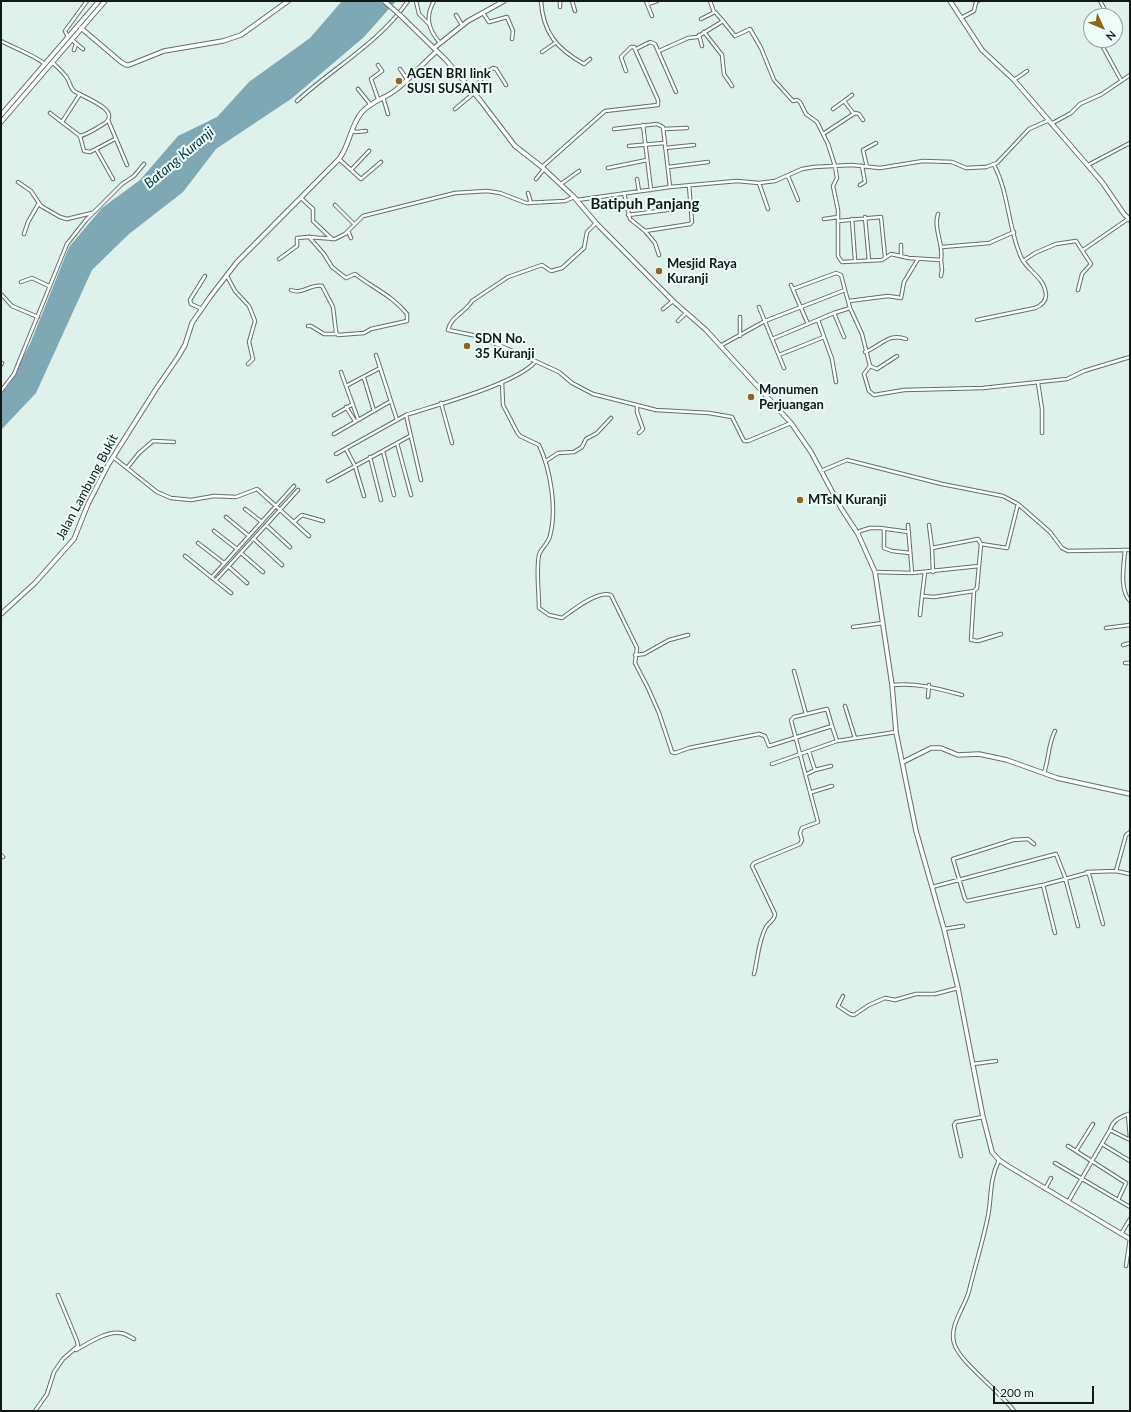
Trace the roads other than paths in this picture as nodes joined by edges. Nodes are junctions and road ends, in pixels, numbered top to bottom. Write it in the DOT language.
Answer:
graph roads {
  1 [pos="87,1"];
  2 [pos="99,1"];
  3 [pos="105,1"];
  4 [pos="288,1"];
  5 [pos="384,1"];
  6 [pos="408,1"];
  7 [pos="416,1"];
  8 [pos="434,1"];
  9 [pos="504,1"];
  10 [pos="541,1"];
  11 [pos="560,1"];
  12 [pos="572,1"];
  13 [pos="657,1"];
  14 [pos="710,1"];
  15 [pos="950,1"];
  16 [pos="977,1"];
  17 [pos="647,3"];
  18 [pos="560,6"];
  19 [pos="575,11"];
  20 [pos="482,12"];
  21 [pos="714,12"];
  22 [pos="456,14"];
  23 [pos="652,16"];
  24 [pos="960,18"];
  25 [pos="701,19"];
  26 [pos="723,21"];
  27 [pos="429,24"];
  28 [pos="462,25"];
  29 [pos="81,28"];
  30 [pos="704,32"];
  31 [pos="699,35"];
  32 [pos="70,38"];
  33 [pos="512,38"];
  34 [pos="1,41"];
  35 [pos="440,42"];
  36 [pos="76,43"];
  37 [pos="555,43"];
  38 [pos="702,46"];
  39 [pos="1103,48"];
  40 [pos="83,49"];
  41 [pos="435,49"];
  42 [pos="636,49"];
  43 [pos="74,50"];
  44 [pos="659,51"];
  45 [pos="542,52"];
  46 [pos="590,59"];
  47 [pos="52,62"];
  48 [pos="45,64"];
  49 [pos="378,65"];
  50 [pos="400,69"];
  51 [pos="626,71"];
  52 [pos="1027,71"];
  53 [pos="1130,75"];
  54 [pos="408,79"];
  55 [pos="1014,80"];
  56 [pos="1121,80"];
  57 [pos="506,85"];
  58 [pos="732,86"];
  59 [pos="358,89"];
  60 [pos="473,92"];
  61 [pos="676,92"];
  62 [pos="80,94"];
  63 [pos="852,95"];
  64 [pos="383,97"];
  65 [pos="378,99"];
  66 [pos="297,101"];
  67 [pos="844,101"];
  68 [pos="370,104"];
  69 [pos="455,109"];
  70 [pos="833,109"];
  71 [pos="50,113"];
  72 [pos="388,114"];
  73 [pos="854,114"];
  74 [pos="1,115"];
  75 [pos="108,120"];
  76 [pos="863,120"];
  77 [pos="1047,121"];
  78 [pos="1,122"];
  79 [pos="62,122"];
  80 [pos="1051,125"];
  81 [pos="643,126"];
  82 [pos="687,128"];
  83 [pos="614,129"];
  84 [pos="664,129"];
  85 [pos="352,130"];
  86 [pos="366,131"];
  87 [pos="823,134"];
  88 [pos="80,136"];
  89 [pos="115,139"];
  90 [pos="664,143"];
  91 [pos="876,143"];
  92 [pos="1130,143"];
  93 [pos="645,145"];
  94 [pos="694,145"];
  95 [pos="629,146"];
  96 [pos="665,148"];
  97 [pos="96,149"];
  98 [pos="369,151"];
  99 [pos="339,159"];
  100 [pos="647,160"];
  101 [pos="380,162"];
  102 [pos="708,162"];
  103 [pos="144,164"];
  104 [pos="127,165"];
  105 [pos="994,165"];
  106 [pos="835,166"];
  107 [pos="862,166"];
  108 [pos="1088,166"];
  109 [pos="668,167"];
  110 [pos="543,168"];
  111 [pos="608,168"];
  112 [pos="867,168"];
  113 [pos="351,170"];
  114 [pos="579,171"];
  115 [pos="788,176"];
  116 [pos="113,179"];
  117 [pos="536,179"];
  118 [pos="637,179"];
  119 [pos="18,182"];
  120 [pos="759,183"];
  121 [pos="561,184"];
  122 [pos="860,185"];
  123 [pos="689,186"];
  124 [pos="670,187"];
  125 [pos="651,190"];
  126 [pos="639,191"];
  127 [pos="528,193"];
  128 [pos="624,193"];
  129 [pos="300,197"];
  130 [pos="576,199"];
  131 [pos="798,200"];
  132 [pos="39,203"];
  133 [pos="531,203"];
  134 [pos="335,205"];
  135 [pos="690,207"];
  136 [pos="768,209"];
  137 [pos="92,213"];
  138 [pos="628,214"];
  139 [pos="938,214"];
  140 [pos="865,217"];
  141 [pos="824,219"];
  142 [pos="838,219"];
  143 [pos="852,219"];
  144 [pos="1129,220"];
  145 [pos="596,223"];
  146 [pos="354,224"];
  147 [pos="348,231"];
  148 [pos="644,231"];
  149 [pos="1014,232"];
  150 [pos="24,234"];
  151 [pos="308,237"];
  152 [pos="351,238"];
  153 [pos="333,239"];
  154 [pos="901,245"];
  155 [pos="942,247"];
  156 [pos="1083,250"];
  157 [pos="659,255"];
  158 [pos="901,256"];
  159 [pos="885,258"];
  160 [pos="918,259"];
  161 [pos="279,260"];
  162 [pos="855,260"];
  163 [pos="941,260"];
  164 [pos="869,261"];
  165 [pos="1024,261"];
  166 [pos="226,275"];
  167 [pos="205,276"];
  168 [pos="941,276"];
  169 [pos="21,282"];
  170 [pos="791,285"];
  171 [pos="49,286"];
  172 [pos="793,289"];
  173 [pos="291,290"];
  174 [pos="845,290"];
  175 [pos="1078,290"];
  176 [pos="1,294"];
  177 [pos="673,301"];
  178 [pos="849,301"];
  179 [pos="800,306"];
  180 [pos="199,307"];
  181 [pos="759,307"];
  182 [pos="850,308"];
  183 [pos="662,309"];
  184 [pos="686,312"];
  185 [pos="834,314"];
  186 [pos="38,317"];
  187 [pos="740,317"];
  188 [pos="818,320"];
  189 [pos="977,320"];
  190 [pos="678,321"];
  191 [pos="765,321"];
  192 [pos="808,324"];
  193 [pos="308,326"];
  194 [pos="336,334"];
  195 [pos="740,336"];
  196 [pos="844,337"];
  197 [pos="824,338"];
  198 [pos="772,339"];
  199 [pos="906,339"];
  200 [pos="720,347"];
  201 [pos="865,352"];
  202 [pos="376,355"];
  203 [pos="779,355"];
  204 [pos="897,356"];
  205 [pos="1130,357"];
  206 [pos="535,362"];
  207 [pos="248,364"];
  208 [pos="870,366"];
  209 [pos="380,368"];
  210 [pos="784,368"];
  211 [pos="341,372"];
  212 [pos="364,378"];
  213 [pos="502,382"];
  214 [pos="836,382"];
  215 [pos="1038,383"];
  216 [pos="346,386"];
  217 [pos="1,391"];
  218 [pos="391,401"];
  219 [pos="441,403"];
  220 [pos="353,404"];
  221 [pos="637,405"];
  222 [pos="346,407"];
  223 [pos="374,410"];
  224 [pos="334,415"];
  225 [pos="406,415"];
  226 [pos="611,418"];
  227 [pos="356,420"];
  228 [pos="397,420"];
  229 [pos="791,423"];
  230 [pos="639,433"];
  231 [pos="1042,433"];
  232 [pos="334,434"];
  233 [pos="410,436"];
  234 [pos="174,442"];
  235 [pos="397,443"];
  236 [pos="452,443"];
  237 [pos="346,449"];
  238 [pos="383,451"];
  239 [pos="336,454"];
  240 [pos="113,456"];
  241 [pos="370,458"];
  242 [pos="546,461"];
  243 [pos="355,466"];
  244 [pos="127,468"];
  245 [pos="821,471"];
  246 [pos="421,480"];
  247 [pos="328,481"];
  248 [pos="294,486"];
  249 [pos="298,490"];
  250 [pos="412,495"];
  251 [pos="364,496"];
  252 [pos="394,496"];
  253 [pos="381,500"];
  254 [pos="1018,504"];
  255 [pos="277,506"];
  256 [pos="245,509"];
  257 [pos="281,509"];
  258 [pos="226,517"];
  259 [pos="323,521"];
  260 [pos="262,522"];
  261 [pos="294,522"];
  262 [pos="266,525"];
  263 [pos="908,525"];
  264 [pos="929,525"];
  265 [pos="884,529"];
  266 [pos="214,531"];
  267 [pos="908,532"];
  268 [pos="858,534"];
  269 [pos="249,536"];
  270 [pos="309,536"];
  271 [pos="254,539"];
  272 [pos="198,543"];
  273 [pos="981,544"];
  274 [pos="290,548"];
  275 [pos="932,548"];
  276 [pos="237,549"];
  277 [pos="1124,550"];
  278 [pos="1130,550"];
  279 [pos="241,553"];
  280 [pos="910,553"];
  281 [pos="185,556"];
  282 [pos="224,563"];
  283 [pos="282,565"];
  284 [pos="979,566"];
  285 [pos="229,567"];
  286 [pos="264,572"];
  287 [pos="875,572"];
  288 [pos="925,572"];
  289 [pos="933,572"];
  290 [pos="912,574"];
  291 [pos="212,577"];
  292 [pos="216,580"];
  293 [pos="247,582"];
  294 [pos="974,591"];
  295 [pos="231,592"];
  296 [pos="922,596"];
  297 [pos="1130,601"];
  298 [pos="1,614"];
  299 [pos="920,615"];
  300 [pos="883,622"];
  301 [pos="1130,625"];
  302 [pos="853,627"];
  303 [pos="1106,628"];
  304 [pos="1001,634"];
  305 [pos="688,635"];
  306 [pos="1130,644"];
  307 [pos="1123,645"];
  308 [pos="635,656"];
  309 [pos="1125,663"];
  310 [pos="1130,663"];
  311 [pos="794,671"];
  312 [pos="892,685"];
  313 [pos="929,685"];
  314 [pos="962,695"];
  315 [pos="928,697"];
  316 [pos="845,706"];
  317 [pos="806,714"];
  318 [pos="832,726"];
  319 [pos="1055,731"];
  320 [pos="896,732"];
  321 [pos="796,737"];
  322 [pos="855,738"];
  323 [pos="837,741"];
  324 [pos="809,752"];
  325 [pos="801,755"];
  326 [pos="903,762"];
  327 [pos="772,764"];
  328 [pos="831,766"];
  329 [pos="815,770"];
  330 [pos="1044,773"];
  331 [pos="806,774"];
  332 [pos="832,786"];
  333 [pos="812,792"];
  334 [pos="1130,794"];
  335 [pos="1130,832"];
  336 [pos="1034,844"];
  337 [pos="1116,871"];
  338 [pos="1087,872"];
  339 [pos="1130,874"];
  340 [pos="1065,877"];
  341 [pos="958,879"];
  342 [pos="1043,884"];
  343 [pos="932,888"];
  344 [pos="1103,924"];
  345 [pos="963,926"];
  346 [pos="1078,926"];
  347 [pos="944,929"];
  348 [pos="1054,933"];
  349 [pos="754,974"];
  350 [pos="958,988"];
  351 [pos="843,996"];
  352 [pos="996,1061"];
  353 [pos="973,1064"];
  354 [pos="1129,1114"];
  355 [pos="982,1117"];
  356 [pos="1093,1124"];
  357 [pos="1110,1130"];
  358 [pos="1130,1139"];
  359 [pos="1102,1144"];
  360 [pos="1068,1146"];
  361 [pos="1076,1150"];
  362 [pos="961,1156"];
  363 [pos="999,1160"];
  364 [pos="1092,1161"];
  365 [pos="1130,1161"];
  366 [pos="1054,1164"];
  367 [pos="1051,1178"];
  368 [pos="1081,1178"];
  369 [pos="1045,1189"];
  370 [pos="1118,1200"];
  371 [pos="1068,1202"];
  372 [pos="1130,1207"];
  373 [pos="1130,1219"];
  374 [pos="1121,1234"];
  375 [pos="1130,1239"];
  376 [pos="1126,1266"];
  377 [pos="58,1295"];
  378 [pos="134,1339"];
  379 [pos="72,1352"];
  380 [pos="34,1411"];
  381 [pos="1014,1411"];
  1 -- 32 [label="street"];
  2 -- 32 [label="street"];
  3 -- 29 [label="street"];
  4 -- 29 [label="street"];
  5 -- 41 [label="street, bridge"];
  6 -- 66 [label="street"];
  7 -- 27 [label="street"];
  8 -- 27 [label="street"];
  9 -- 20 [label="street"];
  10 -- 37 [label="street"];
  11 -- 18 [label="street"];
  12 -- 19 [label="street"];
  13 -- 17 [label="street"];
  14 -- 21 [label="street"];
  15 -- 24 [label="street"];
  16 -- 24 [label="street"];
  17 -- 23 [label="street"];
  20 -- 28 [label="street"];
  20 -- 33 [label="street"];
  21 -- 25 [label="street"];
  21 -- 26 [label="street"];
  22 -- 28 [label="street"];
  24 -- 55 [label="street"];
  26 -- 30 [label="street"];
  26 -- 87 [label="street"];
  27 -- 35 [label="street"];
  28 -- 35 [label="street"];
  29 -- 32 [label="street"];
  30 -- 31 [label="street"];
  30 -- 58 [label="street"];
  31 -- 38 [label="street"];
  31 -- 44 [label="street"];
  32 -- 36 [label="street"];
  32 -- 47 [label="street"];
  32 -- 48 [label="street"];
  34 -- 48 [label="street"];
  35 -- 41 [label="street"];
  36 -- 40 [label="street"];
  36 -- 43 [label="street"];
  37 -- 45 [label="street"];
  37 -- 46 [label="street"];
  39 -- 56 [label="street"];
  41 -- 54 [label="street, Jalan Lambung Bukit"];
  41 -- 60 [label="street"];
  42 -- 44 [label="street"];
  42 -- 51 [label="street"];
  42 -- 110 [label="street"];
  44 -- 61 [label="street"];
  47 -- 62 [label="street"];
  47 -- 78 [label="street"];
  48 -- 74 [label="street"];
  49 -- 65 [label="street"];
  50 -- 54 [label="street"];
  52 -- 55 [label="street"];
  53 -- 56 [label="street"];
  54 -- 64 [label="street, Jalan Lambung Bukit"];
  55 -- 77 [label="street"];
  56 -- 80 [label="street"];
  57 -- 60 [label="street"];
  59 -- 68 [label="street"];
  60 -- 69 [label="street"];
  60 -- 110 [label="street"];
  62 -- 75 [label="street"];
  62 -- 79 [label="street"];
  63 -- 67 [label="street"];
  64 -- 65 [label="street, Jalan Lambung Bukit"];
  64 -- 72 [label="street"];
  65 -- 68 [label="street, Jalan Lambung Bukit"];
  67 -- 70 [label="street"];
  67 -- 73 [label="street"];
  68 -- 85 [label="street, Jalan Lambung Bukit"];
  71 -- 79 [label="street"];
  73 -- 76 [label="street"];
  73 -- 87 [label="street"];
  75 -- 88 [label="street"];
  75 -- 89 [label="street"];
  77 -- 80 [label="street"];
  77 -- 105 [label="street"];
  79 -- 88 [label="street"];
  80 -- 108 [label="street"];
  81 -- 83 [label="street"];
  81 -- 84 [label="street"];
  81 -- 93 [label="street"];
  82 -- 84 [label="street"];
  84 -- 90 [label="street"];
  85 -- 86 [label="street"];
  85 -- 99 [label="street, Jalan Lambung Bukit"];
  87 -- 106 [label="street"];
  88 -- 97 [label="street"];
  89 -- 97 [label="street"];
  89 -- 104 [label="street"];
  90 -- 93 [label="street"];
  90 -- 96 [label="street"];
  91 -- 112 [label="street"];
  92 -- 108 [label="street"];
  93 -- 95 [label="street"];
  93 -- 100 [label="street"];
  94 -- 96 [label="street"];
  96 -- 109 [label="street"];
  97 -- 116 [label="street"];
  98 -- 113 [label="street"];
  99 -- 113 [label="street"];
  99 -- 129 [label="street, Jalan Lambung Bukit"];
  100 -- 111 [label="street"];
  100 -- 125 [label="street"];
  101 -- 113 [label="street"];
  102 -- 109 [label="street"];
  103 -- 137 [label="street"];
  105 -- 112 [label="street"];
  105 -- 149 [label="street"];
  106 -- 107 [label="street"];
  106 -- 115 [label="street"];
  106 -- 142 [label="street"];
  107 -- 112 [label="street"];
  107 -- 122 [label="street"];
  108 -- 144 [label="street"];
  109 -- 124 [label="street"];
  110 -- 117 [label="street"];
  110 -- 121 [label="street"];
  114 -- 121 [label="street"];
  115 -- 120 [label="street"];
  115 -- 131 [label="street"];
  118 -- 126 [label="street"];
  119 -- 132 [label="street"];
  120 -- 123 [label="street"];
  120 -- 136 [label="street"];
  121 -- 130 [label="street"];
  123 -- 124 [label="street"];
  123 -- 135 [label="street"];
  124 -- 125 [label="street"];
  125 -- 126 [label="street"];
  126 -- 128 [label="street"];
  127 -- 133 [label="street"];
  128 -- 130 [label="street"];
  128 -- 138 [label="street"];
  129 -- 153 [label="street"];
  129 -- 166 [label="street, Jalan Lambung Bukit"];
  130 -- 133 [label="street"];
  130 -- 145 [label="street"];
  132 -- 137 [label="street"];
  132 -- 150 [label="street"];
  133 -- 146 [label="street"];
  134 -- 146 [label="street"];
  135 -- 138 [label="street"];
  135 -- 148 [label="street"];
  137 -- 171 [label="street"];
  138 -- 148 [label="street"];
  139 -- 155 [label="street"];
  140 -- 143 [label="street"];
  140 -- 159 [label="street"];
  140 -- 164 [label="street"];
  141 -- 142 [label="street"];
  142 -- 143 [label="street"];
  142 -- 162 [label="street"];
  143 -- 162 [label="street"];
  144 -- 156 [label="street"];
  145 -- 177 [label="street"];
  145 -- 206 [label="street"];
  146 -- 147 [label="street"];
  147 -- 152 [label="street"];
  147 -- 153 [label="street"];
  148 -- 157 [label="street"];
  149 -- 155 [label="street"];
  149 -- 165 [label="street"];
  151 -- 153 [label="street"];
  151 -- 161 [label="street"];
  151 -- 194 [label="street"];
  154 -- 158 [label="street"];
  155 -- 163 [label="street"];
  156 -- 165 [label="street"];
  156 -- 175 [label="street"];
  158 -- 159 [label="street"];
  158 -- 160 [label="street"];
  159 -- 164 [label="street"];
  160 -- 163 [label="street"];
  160 -- 178 [label="street"];
  162 -- 164 [label="street"];
  163 -- 168 [label="street"];
  165 -- 189 [label="street"];
  166 -- 180 [label="street, Jalan Lambung Bukit"];
  166 -- 207 [label="street"];
  167 -- 180 [label="street"];
  169 -- 171 [label="street"];
  170 -- 172 [label="street"];
  171 -- 186 [label="street"];
  172 -- 174 [label="street"];
  172 -- 179 [label="street"];
  173 -- 194 [label="street"];
  174 -- 178 [label="street"];
  174 -- 179 [label="street"];
  176 -- 186 [label="street"];
  177 -- 183 [label="street"];
  177 -- 184 [label="street"];
  178 -- 182 [label="street"];
  179 -- 191 [label="street"];
  179 -- 192 [label="street"];
  180 -- 240 [label="street, Jalan Lambung Bukit"];
  181 -- 191 [label="street"];
  182 -- 185 [label="street"];
  182 -- 201 [label="street"];
  184 -- 190 [label="street"];
  184 -- 200 [label="street"];
  185 -- 188 [label="street"];
  185 -- 196 [label="street"];
  186 -- 217 [label="street"];
  187 -- 195 [label="street"];
  188 -- 192 [label="street"];
  188 -- 197 [label="street"];
  191 -- 195 [label="street"];
  191 -- 198 [label="street"];
  192 -- 198 [label="street"];
  193 -- 194 [label="street"];
  195 -- 200 [label="street"];
  197 -- 203 [label="street"];
  197 -- 214 [label="street"];
  198 -- 203 [label="street"];
  199 -- 201 [label="street"];
  200 -- 229 [label="street"];
  201 -- 208 [label="street"];
  202 -- 209 [label="street"];
  203 -- 210 [label="street"];
  204 -- 208 [label="street"];
  205 -- 215 [label="street"];
  206 -- 213 [label="street"];
  206 -- 221 [label="street"];
  208 -- 215 [label="street"];
  209 -- 212 [label="street"];
  209 -- 218 [label="street"];
  211 -- 216 [label="street"];
  212 -- 216 [label="street"];
  212 -- 223 [label="street"];
  213 -- 219 [label="street"];
  213 -- 242 [label="street"];
  215 -- 231 [label="street"];
  216 -- 220 [label="street"];
  218 -- 223 [label="street"];
  218 -- 228 [label="street"];
  219 -- 225 [label="street"];
  219 -- 236 [label="street"];
  220 -- 222 [label="street"];
  220 -- 227 [label="street"];
  221 -- 229 [label="street"];
  221 -- 230 [label="street"];
  222 -- 224 [label="street"];
  222 -- 227 [label="street"];
  223 -- 227 [label="street"];
  225 -- 228 [label="street"];
  225 -- 233 [label="street"];
  226 -- 242 [label="street"];
  227 -- 232 [label="street"];
  228 -- 237 [label="street"];
  229 -- 245 [label="street"];
  233 -- 235 [label="street"];
  233 -- 246 [label="street"];
  234 -- 244 [label="street"];
  235 -- 238 [label="street"];
  235 -- 250 [label="street"];
  237 -- 239 [label="street"];
  237 -- 243 [label="street"];
  238 -- 241 [label="street"];
  238 -- 252 [label="street"];
  240 -- 244 [label="street"];
  240 -- 298 [label="street, Jalan Lambung Bukit"];
  241 -- 243 [label="street"];
  241 -- 253 [label="street"];
  242 -- 308 [label="street"];
  243 -- 247 [label="street"];
  243 -- 251 [label="street"];
  244 -- 255 [label="street"];
  245 -- 254 [label="street"];
  245 -- 268 [label="street"];
  248 -- 255 [label="street"];
  249 -- 257 [label="street"];
  254 -- 273 [label="street"];
  254 -- 277 [label="street"];
  255 -- 257 [label="street"];
  255 -- 260 [label="street"];
  256 -- 260 [label="street"];
  257 -- 261 [label="street"];
  257 -- 262 [label="street"];
  258 -- 269 [label="street"];
  259 -- 261 [label="street"];
  260 -- 269 [label="street"];
  261 -- 270 [label="street"];
  262 -- 271 [label="street"];
  262 -- 274 [label="street"];
  263 -- 267 [label="street"];
  264 -- 275 [label="street"];
  265 -- 267 [label="street"];
  265 -- 268 [label="street"];
  265 -- 280 [label="street"];
  266 -- 276 [label="street"];
  267 -- 280 [label="street"];
  268 -- 287 [label="street"];
  269 -- 276 [label="street"];
  271 -- 279 [label="street"];
  271 -- 283 [label="street"];
  272 -- 282 [label="street"];
  273 -- 275 [label="street"];
  273 -- 284 [label="street"];
  275 -- 289 [label="street"];
  276 -- 282 [label="street"];
  277 -- 278 [label="street"];
  277 -- 297 [label="street"];
  279 -- 285 [label="street"];
  279 -- 286 [label="street"];
  280 -- 290 [label="street"];
  281 -- 291 [label="street"];
  282 -- 291 [label="street"];
  284 -- 289 [label="street"];
  284 -- 294 [label="street"];
  285 -- 292 [label="street"];
  285 -- 293 [label="street"];
  287 -- 290 [label="street"];
  287 -- 300 [label="street"];
  288 -- 289 [label="street"];
  288 -- 290 [label="street"];
  288 -- 296 [label="street"];
  291 -- 292 [label="street"];
  292 -- 295 [label="street"];
  294 -- 296 [label="street"];
  294 -- 304 [label="street"];
  296 -- 299 [label="street"];
  300 -- 302 [label="street"];
  300 -- 312 [label="street"];
  301 -- 303 [label="street"];
  305 -- 308 [label="street"];
  306 -- 307 [label="street"];
  308 -- 321 [label="street"];
  309 -- 310 [label="street"];
  311 -- 317 [label="street"];
  312 -- 313 [label="street"];
  312 -- 320 [label="street"];
  313 -- 314 [label="street"];
  313 -- 315 [label="street"];
  316 -- 322 [label="street"];
  317 -- 318 [label="street"];
  317 -- 321 [label="street"];
  318 -- 321 [label="street"];
  318 -- 323 [label="street"];
  319 -- 330 [label="street"];
  320 -- 322 [label="street"];
  320 -- 326 [label="street"];
  321 -- 325 [label="street"];
  322 -- 323 [label="street"];
  323 -- 324 [label="street"];
  324 -- 325 [label="street"];
  324 -- 329 [label="street"];
  325 -- 327 [label="street"];
  325 -- 331 [label="street"];
  326 -- 330 [label="street"];
  326 -- 343 [label="street"];
  328 -- 329 [label="street"];
  329 -- 331 [label="street"];
  330 -- 334 [label="street"];
  331 -- 333 [label="street"];
  332 -- 333 [label="street"];
  333 -- 349 [label="street"];
  335 -- 337 [label="street"];
  336 -- 341 [label="street"];
  337 -- 338 [label="street"];
  337 -- 339 [label="street"];
  338 -- 340 [label="street"];
  338 -- 344 [label="street"];
  340 -- 341 [label="street"];
  340 -- 342 [label="street"];
  340 -- 346 [label="street"];
  341 -- 342 [label="street"];
  341 -- 343 [label="street"];
  342 -- 348 [label="street"];
  343 -- 347 [label="street"];
  345 -- 347 [label="street"];
  347 -- 350 [label="street"];
  350 -- 351 [label="street"];
  350 -- 353 [label="street"];
  352 -- 353 [label="street"];
  353 -- 355 [label="street"];
  354 -- 357 [label="street"];
  354 -- 358 [label="street"];
  355 -- 362 [label="street"];
  355 -- 363 [label="street"];
  356 -- 361 [label="street"];
  357 -- 358 [label="street"];
  357 -- 359 [label="street"];
  359 -- 364 [label="street"];
  359 -- 365 [label="street"];
  360 -- 361 [label="street"];
  361 -- 364 [label="street"];
  363 -- 369 [label="street"];
  363 -- 381 [label="street"];
  364 -- 368 [label="street"];
  364 -- 370 [label="street"];
  366 -- 368 [label="street"];
  367 -- 369 [label="street"];
  368 -- 370 [label="street"];
  368 -- 371 [label="street"];
  369 -- 371 [label="street"];
  370 -- 372 [label="street"];
  371 -- 374 [label="street"];
  373 -- 374 [label="street"];
  374 -- 375 [label="street"];
  375 -- 376 [label="street"];
  377 -- 379 [label="street"];
  378 -- 379 [label="street"];
  379 -- 380 [label="street"];
}
